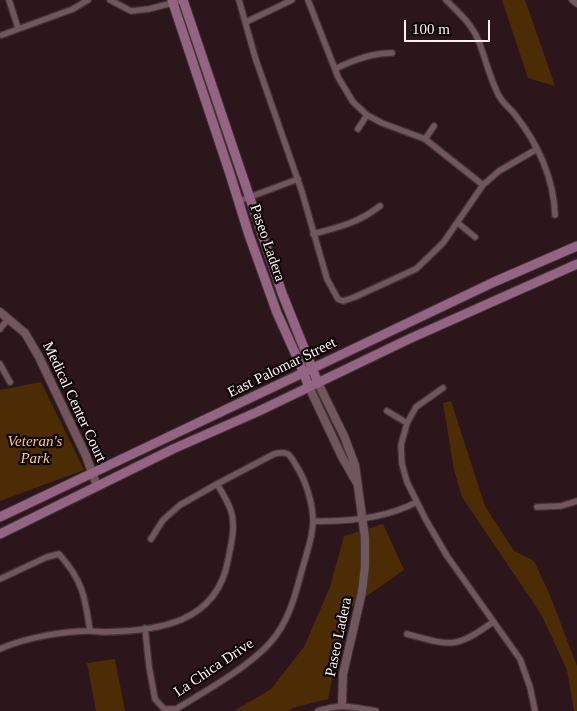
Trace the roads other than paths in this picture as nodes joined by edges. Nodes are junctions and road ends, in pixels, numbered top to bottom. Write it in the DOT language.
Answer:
graph roads {
  1 [pos="9,0"];
  2 [pos="88,0"];
  3 [pos="110,0"];
  4 [pos="239,0"];
  5 [pos="292,0"];
  6 [pos="308,0"];
  7 [pos="446,0"];
  8 [pos="572,0"];
  9 [pos="179,1"];
  10 [pos="577,4"];
  11 [pos="246,22"];
  12 [pos="18,28"];
  13 [pos="2,35"];
  14 [pos="392,53"];
  15 [pos="335,68"];
  16 [pos="367,115"];
  17 [pos="434,126"];
  18 [pos="358,128"];
  19 [pos="425,138"];
  20 [pos="537,148"];
  21 [pos="298,179"];
  22 [pos="484,185"];
  23 [pos="249,196"];
  24 [pos="238,201"];
  25 [pos="380,206"];
  26 [pos="555,215"];
  27 [pos="458,223"];
  28 [pos="313,234"];
  29 [pos="475,237"];
  30 [pos="577,246"];
  31 [pos="577,264"];
  32 [pos="0,312"];
  33 [pos="8,319"];
  34 [pos="0,329"];
  35 [pos="0,364"];
  36 [pos="314,368"];
  37 [pos="303,373"];
  38 [pos="10,382"];
  39 [pos="318,383"];
  40 [pos="308,387"];
  41 [pos="443,388"];
  42 [pos="388,411"];
  43 [pos="407,423"];
  44 [pos="92,473"];
  45 [pos="217,484"];
  46 [pos="357,485"];
  47 [pos="97,486"];
  48 [pos="417,502"];
  49 [pos="577,502"];
  50 [pos="537,508"];
  51 [pos="0,517"];
  52 [pos="362,518"];
  53 [pos="313,521"];
  54 [pos="0,534"];
  55 [pos="151,540"];
  56 [pos="0,579"];
  57 [pos="494,622"];
  58 [pos="145,628"];
  59 [pos="90,631"];
  60 [pos="406,634"];
  61 [pos="0,649"];
  62 [pos="342,705"];
  63 [pos="318,711"];
  64 [pos="376,711"];
  65 [pos="535,711"];
  1 -- 12 [label="street"];
  2 -- 12 [label="street"];
  3 -- 9 [label="street"];
  4 -- 11 [label="street"];
  5 -- 11 [label="street"];
  6 -- 15 [label="street"];
  7 -- 20 [label="street"];
  8 -- 10 [label="street"];
  9 -- 23 [label="main road, Paseo Ladera"];
  9 -- 24 [label="main road, Paseo Ladera"];
  11 -- 21 [label="street"];
  12 -- 13 [label="street"];
  14 -- 15 [label="street"];
  15 -- 16 [label="street"];
  16 -- 18 [label="street"];
  16 -- 19 [label="street"];
  17 -- 19 [label="street"];
  19 -- 22 [label="street"];
  20 -- 22 [label="street"];
  20 -- 26 [label="street"];
  21 -- 23 [label="street"];
  21 -- 28 [label="street"];
  22 -- 27 [label="street"];
  23 -- 24 [label="street"];
  23 -- 36 [label="main road, Paseo Ladera"];
  24 -- 37 [label="main road, Paseo Ladera"];
  25 -- 28 [label="street"];
  27 -- 28 [label="street"];
  27 -- 29 [label="street"];
  30 -- 36 [label="main road, East Palomar Street"];
  31 -- 39 [label="main road, East Palomar Street"];
  32 -- 33 [label="street, Medical Center Court"];
  33 -- 34 [label="street"];
  33 -- 44 [label="street, Medical Center Court"];
  35 -- 38 [label="street"];
  36 -- 37 [label="main road, East Palomar Street"];
  36 -- 39 [label="main road, Paseo Ladera"];
  37 -- 40 [label="main road, Paseo Ladera"];
  37 -- 44 [label="main road, East Palomar Street"];
  39 -- 40 [label="main road, East Palomar Street"];
  39 -- 46 [label="street, Paseo Ladera"];
  40 -- 46 [label="street, Paseo Ladera"];
  40 -- 47 [label="main road, East Palomar Street"];
  41 -- 43 [label="street"];
  42 -- 43 [label="street"];
  43 -- 48 [label="street"];
  44 -- 47 [label="street, Medical Center Court"];
  44 -- 51 [label="main road, East Palomar Street"];
  45 -- 53 [label="street, La Chica Drive"];
  45 -- 55 [label="street"];
  45 -- 58 [label="street"];
  46 -- 52 [label="street, Paseo Ladera"];
  47 -- 54 [label="main road, East Palomar Street"];
  48 -- 52 [label="street"];
  48 -- 57 [label="street"];
  49 -- 50 [label="street"];
  52 -- 53 [label="street"];
  52 -- 62 [label="street, Paseo Ladera"];
  53 -- 58 [label="street, La Chica Drive"];
  56 -- 59 [label="street"];
  57 -- 60 [label="street"];
  57 -- 65 [label="street"];
  58 -- 59 [label="street"];
  59 -- 61 [label="street"];
  62 -- 63 [label="street"];
  62 -- 64 [label="street"];
}
